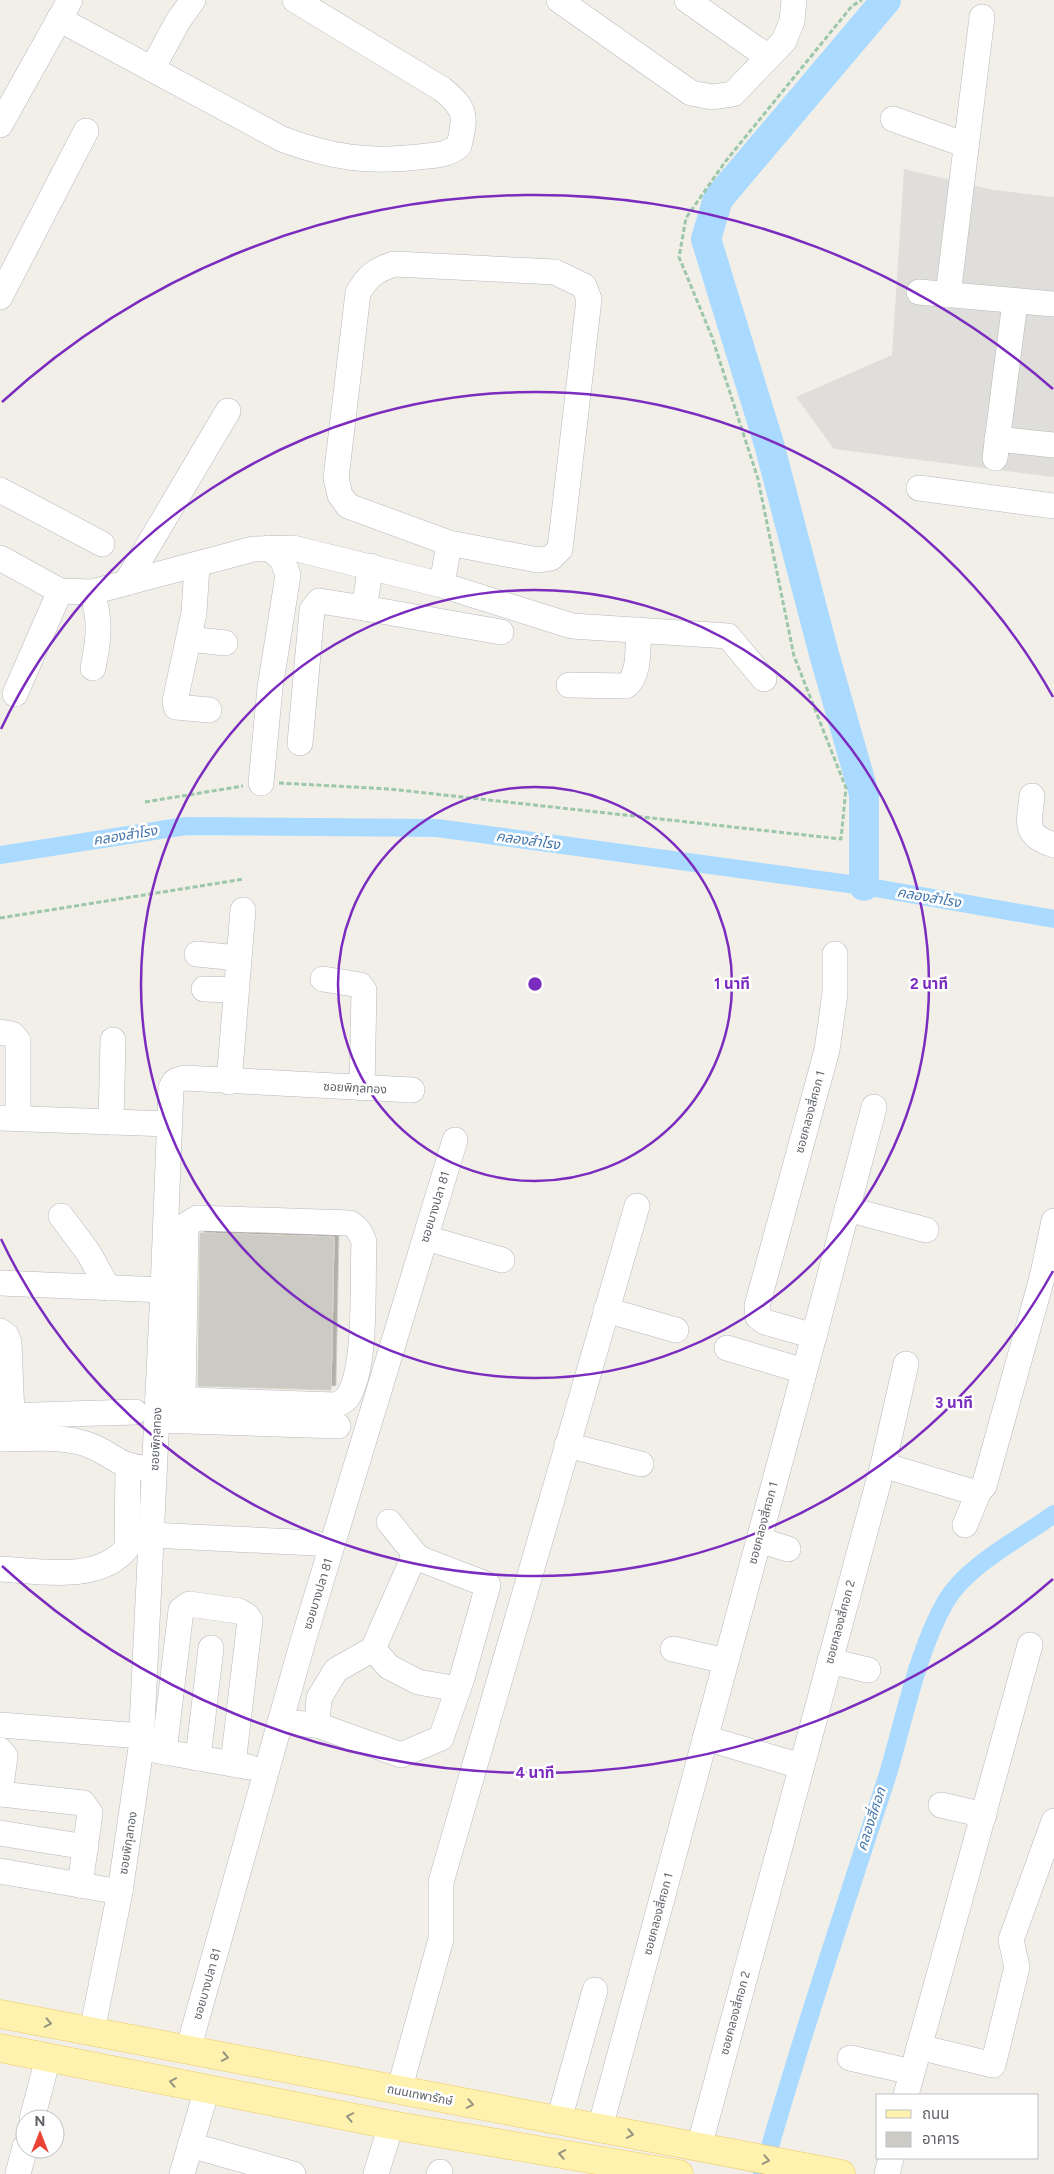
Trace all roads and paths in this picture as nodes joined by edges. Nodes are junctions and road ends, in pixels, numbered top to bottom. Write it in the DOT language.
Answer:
graph roads {
  1 [pos="193,0"];
  2 [pos="295,0"];
  3 [pos="559,0"];
  4 [pos="687,0"];
  5 [pos="794,0"];
  6 [pos="862,0"];
  7 [pos="64,10"];
  8 [pos="982,17"];
  9 [pos="768,57"];
  10 [pos="152,69"];
  11 [pos="893,119"];
  12 [pos="0,125"];
  13 [pos="86,132"];
  14 [pos="966,145"];
  15 [pos="919,292"];
  16 [pos="948,295"];
  17 [pos="0,297"];
  18 [pos="1016,302"];
  19 [pos="1054,304"];
  20 [pos="228,411"];
  21 [pos="1054,445"];
  22 [pos="919,488"];
  23 [pos="0,490"];
  24 [pos="1054,506"];
  25 [pos="449,543"];
  26 [pos="102,544"];
  27 [pos="269,548"];
  28 [pos="0,558"];
  29 [pos="198,565"];
  30 [pos="371,566"];
  31 [pos="126,583"];
  32 [pos="442,585"];
  33 [pos="60,591"];
  34 [pos="92,592"];
  35 [pos="364,608"];
  36 [pos="639,630"];
  37 [pos="500,632"];
  38 [pos="190,639"];
  39 [pos="226,643"];
  40 [pos="93,668"];
  41 [pos="764,679"];
  42 [pos="569,685"];
  43 [pos="15,694"];
  44 [pos="209,710"];
  45 [pos="300,743"];
  46 [pos="261,782"];
  47 [pos="1032,796"];
  48 [pos="145,802"];
  49 [pos="1054,845"];
  50 [pos="244,879"];
  51 [pos="243,910"];
  52 [pos="0,918"];
  53 [pos="197,954"];
  54 [pos="835,954"];
  55 [pos="238,958"];
  56 [pos="323,979"];
  57 [pos="204,989"];
  58 [pos="236,990"];
  59 [pos="0,1032"];
  60 [pos="113,1040"];
  61 [pos="229,1082"];
  62 [pos="362,1088"];
  63 [pos="412,1090"];
  64 [pos="874,1107"];
  65 [pos="9,1118"];
  66 [pos="111,1122"];
  67 [pos="169,1124"];
  68 [pos="455,1140"];
  69 [pos="637,1206"];
  70 [pos="847,1209"];
  71 [pos="61,1216"];
  72 [pos="1054,1221"];
  73 [pos="926,1230"];
  74 [pos="426,1238"];
  75 [pos="502,1260"];
  76 [pos="0,1283"];
  77 [pos="108,1288"];
  78 [pos="163,1290"];
  79 [pos="606,1310"];
  80 [pos="676,1330"];
  81 [pos="0,1331"];
  82 [pos="814,1336"];
  83 [pos="727,1348"];
  84 [pos="906,1364"];
  85 [pos="804,1371"];
  86 [pos="183,1400"];
  87 [pos="151,1411"];
  88 [pos="6,1416"];
  89 [pos="338,1426"];
  90 [pos="0,1439"];
  91 [pos="567,1445"];
  92 [pos="641,1464"];
  93 [pos="883,1465"];
  94 [pos="128,1467"];
  95 [pos="154,1469"];
  96 [pos="980,1491"];
  97 [pos="389,1522"];
  98 [pos="965,1526"];
  99 [pos="151,1535"];
  100 [pos="758,1540"];
  101 [pos="315,1544"];
  102 [pos="788,1549"];
  103 [pos="415,1554"];
  104 [pos="0,1569"];
  105 [pos="1030,1645"];
  106 [pos="211,1648"];
  107 [pos="373,1649"];
  108 [pos="673,1649"];
  109 [pos="726,1661"];
  110 [pos="830,1661"];
  111 [pos="868,1670"];
  112 [pos="458,1689"];
  113 [pos="280,1722"];
  114 [pos="0,1725"];
  115 [pos="317,1725"];
  116 [pos="705,1738"];
  117 [pos="149,1745"];
  118 [pos="0,1750"];
  119 [pos="198,1758"];
  120 [pos="801,1766"];
  121 [pos="0,1794"];
  122 [pos="941,1805"];
  123 [pos="984,1815"];
  124 [pos="1054,1821"];
  125 [pos="0,1833"];
  126 [pos="86,1847"];
  127 [pos="0,1872"];
  128 [pos="80,1885"];
  129 [pos="120,1892"];
  130 [pos="595,1990"];
  131 [pos="0,2014"];
  132 [pos="92,2031"];
  133 [pos="919,2047"];
  134 [pos="0,2048"];
  135 [pos="188,2050"];
  136 [pos="48,2058"];
  137 [pos="850,2058"];
  138 [pos="912,2072"];
  139 [pos="206,2089"];
  140 [pos="399,2091"];
  141 [pos="906,2094"];
  142 [pos="35,2109"];
  143 [pos="559,2120"];
  144 [pos="391,2125"];
  145 [pos="600,2128"];
  146 [pos="190,2145"];
  147 [pos="699,2147"];
  148 [pos="24,2159"];
  149 [pos="891,2159"];
  150 [pos="603,2167"];
  151 [pos="22,2173"];
  152 [pos="182,2174"];
  153 [pos="293,2174"];
  154 [pos="376,2174"];
  155 [pos="679,2174"];
  156 [pos="841,2174"];
  157 [pos="887,2174"];
  1 -- 10 [label="street"];
  2 -- 10 [label="street"];
  3 -- 9 [label="street"];
  4 -- 9 [label="street"];
  5 -- 9 [label="street"];
  6 -- 46 [label="path"];
  7 -- 10 [label="street"];
  7 -- 12 [label="street"];
  8 -- 14 [label="street"];
  11 -- 14 [label="street"];
  13 -- 17 [label="street"];
  14 -- 16 [label="street"];
  15 -- 16 [label="street"];
  16 -- 18 [label="street"];
  18 -- 19 [label="street"];
  18 -- 21 [label="street"];
  20 -- 31 [label="street"];
  22 -- 24 [label="street"];
  23 -- 26 [label="street"];
  25 -- 25 [label="street"];
  25 -- 32 [label="street"];
  27 -- 29 [label="street"];
  27 -- 30 [label="street"];
  27 -- 46 [label="street"];
  28 -- 33 [label="street"];
  29 -- 31 [label="street"];
  29 -- 38 [label="street"];
  30 -- 32 [label="street"];
  30 -- 35 [label="street"];
  31 -- 34 [label="street"];
  32 -- 36 [label="street"];
  33 -- 34 [label="street"];
  33 -- 43 [label="street"];
  34 -- 40 [label="street"];
  35 -- 37 [label="street"];
  35 -- 45 [label="street"];
  36 -- 41 [label="street"];
  36 -- 42 [label="street"];
  38 -- 39 [label="street"];
  38 -- 44 [label="street"];
  46 -- 48 [label="path"];
  47 -- 49 [label="street"];
  50 -- 52 [label="path"];
  51 -- 55 [label="street"];
  53 -- 55 [label="street"];
  54 -- 82 [label="street, ซอยคลองสี่ศอก 1"];
  55 -- 58 [label="street"];
  56 -- 62 [label="street"];
  57 -- 58 [label="street"];
  58 -- 61 [label="street"];
  59 -- 65 [label="street"];
  60 -- 66 [label="street"];
  61 -- 62 [label="street, ซอยพิกุลทอง"];
  61 -- 67 [label="street, ซอยพิกุลทอง"];
  62 -- 63 [label="street, ซอยพิกุลทอง"];
  64 -- 70 [label="street"];
  65 -- 66 [label="street"];
  66 -- 67 [label="street"];
  67 -- 78 [label="street, ซอยพิกุลทอง"];
  68 -- 74 [label="street, ซอยบางปลา 81"];
  69 -- 79 [label="street"];
  70 -- 73 [label="street"];
  70 -- 82 [label="street"];
  71 -- 77 [label="street"];
  72 -- 96 [label="street"];
  74 -- 75 [label="street"];
  74 -- 113 [label="street, ซอยบางปลา 81"];
  76 -- 77 [label="street"];
  77 -- 78 [label="street"];
  78 -- 87 [label="street, ซอยพิกุลทอง"];
  79 -- 80 [label="street"];
  79 -- 91 [label="street"];
  81 -- 88 [label="street"];
  82 -- 85 [label="street, ซอยคลองสี่ศอก 1"];
  83 -- 85 [label="street"];
  84 -- 93 [label="street, ซอยคลองสี่ศอก 2"];
  85 -- 100 [label="street, ซอยคลองสี่ศอก 1"];
  86 -- 86 [label="street"];
  86 -- 87 [label="street"];
  87 -- 88 [label="street"];
  87 -- 89 [label="street"];
  87 -- 95 [label="street, ซอยพิกุลทอง"];
  90 -- 94 [label="street"];
  91 -- 92 [label="street"];
  91 -- 140 [label="street"];
  93 -- 96 [label="street"];
  93 -- 110 [label="street, ซอยคลองสี่ศอก 2"];
  94 -- 95 [label="street"];
  94 -- 104 [label="street"];
  95 -- 99 [label="street, ซอยพิกุลทอง"];
  96 -- 98 [label="street"];
  97 -- 103 [label="street"];
  99 -- 101 [label="street"];
  99 -- 117 [label="street, ซอยพิกุลทอง"];
  100 -- 102 [label="street"];
  100 -- 109 [label="street, ซอยคลองสี่ศอก 1"];
  103 -- 107 [label="street"];
  103 -- 112 [label="street"];
  105 -- 123 [label="street"];
  106 -- 119 [label="street"];
  107 -- 112 [label="street"];
  107 -- 115 [label="street"];
  108 -- 109 [label="street"];
  109 -- 116 [label="street, ซอยคลองสี่ศอก 1"];
  110 -- 111 [label="street"];
  110 -- 120 [label="street, ซอยคลองสี่ศอก 2"];
  112 -- 115 [label="street"];
  113 -- 115 [label="street"];
  113 -- 135 [label="street, ซอยบางปลา 81"];
  114 -- 117 [label="street"];
  116 -- 120 [label="street"];
  116 -- 145 [label="street, ซอยคลองสี่ศอก 1"];
  117 -- 119 [label="street"];
  117 -- 119 [label="street"];
  117 -- 129 [label="street, ซอยพิกุลทอง"];
  118 -- 121 [label="street"];
  120 -- 147 [label="street, ซอยคลองสี่ศอก 2"];
  121 -- 126 [label="street"];
  122 -- 123 [label="street"];
  123 -- 133 [label="street"];
  124 -- 133 [label="street"];
  125 -- 126 [label="street"];
  126 -- 128 [label="street"];
  127 -- 128 [label="street"];
  128 -- 129 [label="street"];
  129 -- 132 [label="street, ซอยพิกุลทอง"];
  130 -- 143 [label="street"];
  131 -- 132 [label="main road, ถนนเทพารักษ์, one-way"];
  132 -- 135 [label="main road, ถนนเทพารักษ์"];
  133 -- 138 [label="street"];
  134 -- 136 [label="main road"];
  135 -- 140 [label="main road, ถนนเทพารักษ์, one-way"];
  139 -- 136 [label="main road, one-way"];
  136 -- 142 [label="street"];
  137 -- 138 [label="street"];
  138 -- 141 [label="street"];
  144 -- 139 [label="main road, one-way"];
  139 -- 146 [label="street"];
  140 -- 143 [label="main road, ถนนเทพารักษ์, one-way"];
  143 -- 145 [label="main road, ถนนเทพารักษ์"];
  150 -- 144 [label="main road, one-way"];
  144 -- 154 [label="street"];
  145 -- 147 [label="main road, ถนนเทพารักษ์, one-way"];
  146 -- 152 [label="street"];
  146 -- 153 [label="street"];
  147 -- 156 [label="main road, ถนนเทพารักษ์, one-way"];
  148 -- 151 [label="street"];
  149 -- 157 [label="street"];
  150 -- 155 [label="main road"];
}
